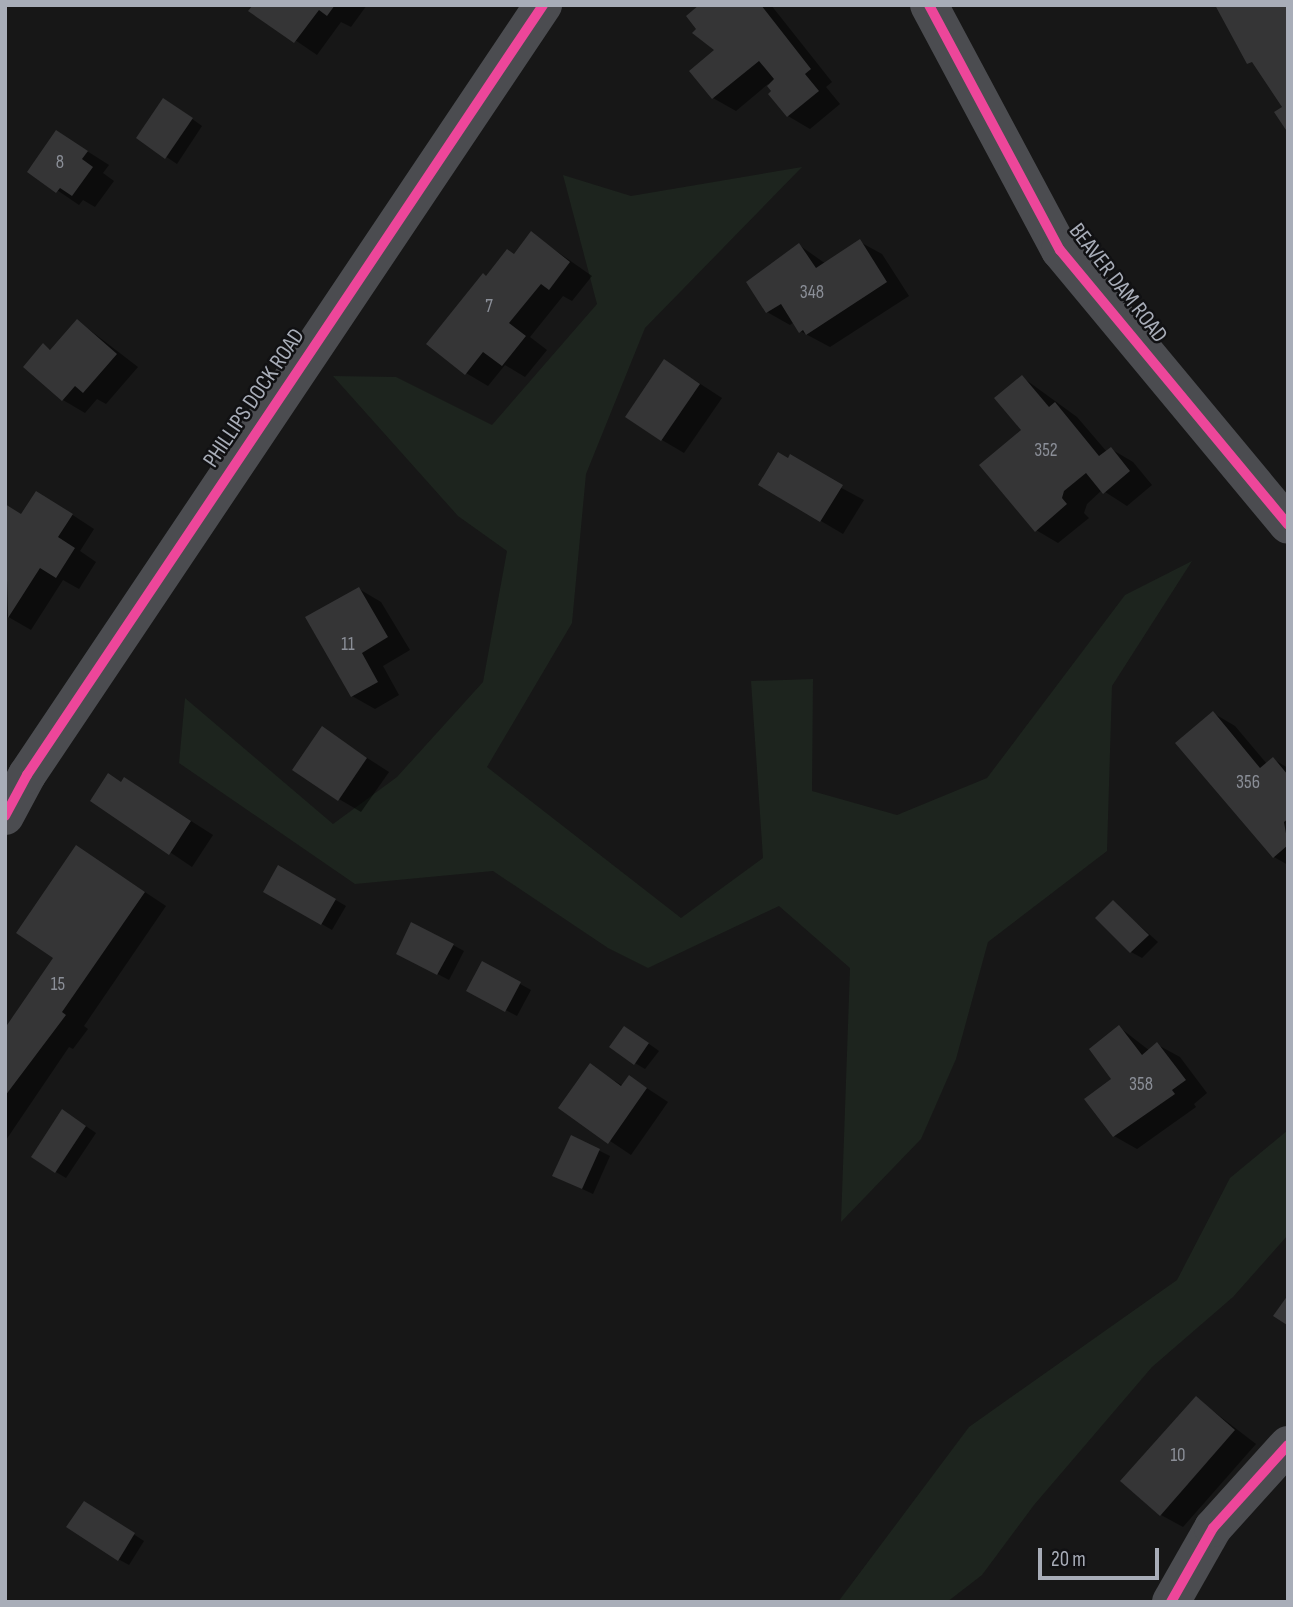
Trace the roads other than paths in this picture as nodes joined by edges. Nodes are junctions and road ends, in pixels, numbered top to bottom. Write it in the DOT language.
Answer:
graph roads {
  1 [pos="542,5"];
  2 [pos="929,5"];
  3 [pos="1288,526"];
  4 [pos="5,816"];
  5 [pos="1288,1445"];
  6 [pos="1171,1602"];
  1 -- 4 [label="street, PHILLIPS DOCK ROAD"];
  2 -- 3 [label="street, BEAVER DAM ROAD"];
  5 -- 6 [label="street"];
}
